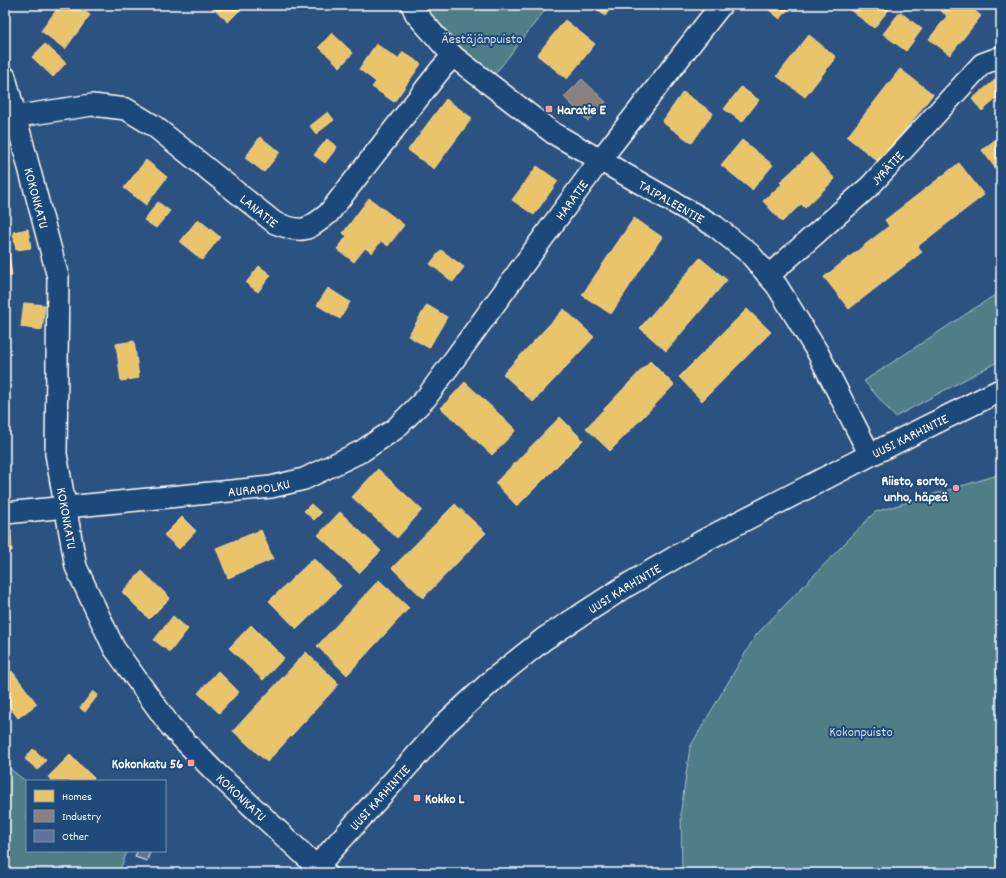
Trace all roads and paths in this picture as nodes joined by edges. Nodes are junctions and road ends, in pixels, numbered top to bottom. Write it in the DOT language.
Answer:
graph roads {
  1 [pos="412,5"];
  2 [pos="721,5"];
  3 [pos="453,56"];
  4 [pos="1001,57"];
  5 [pos="5,77"];
  6 [pos="10,117"];
  7 [pos="600,160"];
  8 [pos="768,276"];
  9 [pos="1001,390"];
  10 [pos="426,398"];
  11 [pos="870,454"];
  12 [pos="65,507"];
  13 [pos="5,513"];
  14 [pos="318,871"];
  1 -- 3 [label="street, TAIPALEENTIE"];
  2 -- 7 [label="street, HARATIE"];
  3 -- 6 [label="street, LANATIE"];
  3 -- 7 [label="street, TAIPALEENTIE"];
  4 -- 8 [label="street, JYRÄTIE"];
  5 -- 6 [label="street, KOKONKATU"];
  6 -- 12 [label="street, KOKONKATU"];
  7 -- 8 [label="street, TAIPALEENTIE"];
  7 -- 10 [label="street, HARATIE"];
  8 -- 11 [label="street, TAIPALEENTIE"];
  9 -- 11 [label="street, UUSI KARHINTIE"];
  10 -- 12 [label="street, AURAPOLKU"];
  11 -- 14 [label="street, UUSI KARHINTIE"];
  12 -- 13 [label="street, AURAPOLKU"];
  12 -- 14 [label="street, KOKONKATU"];
}
